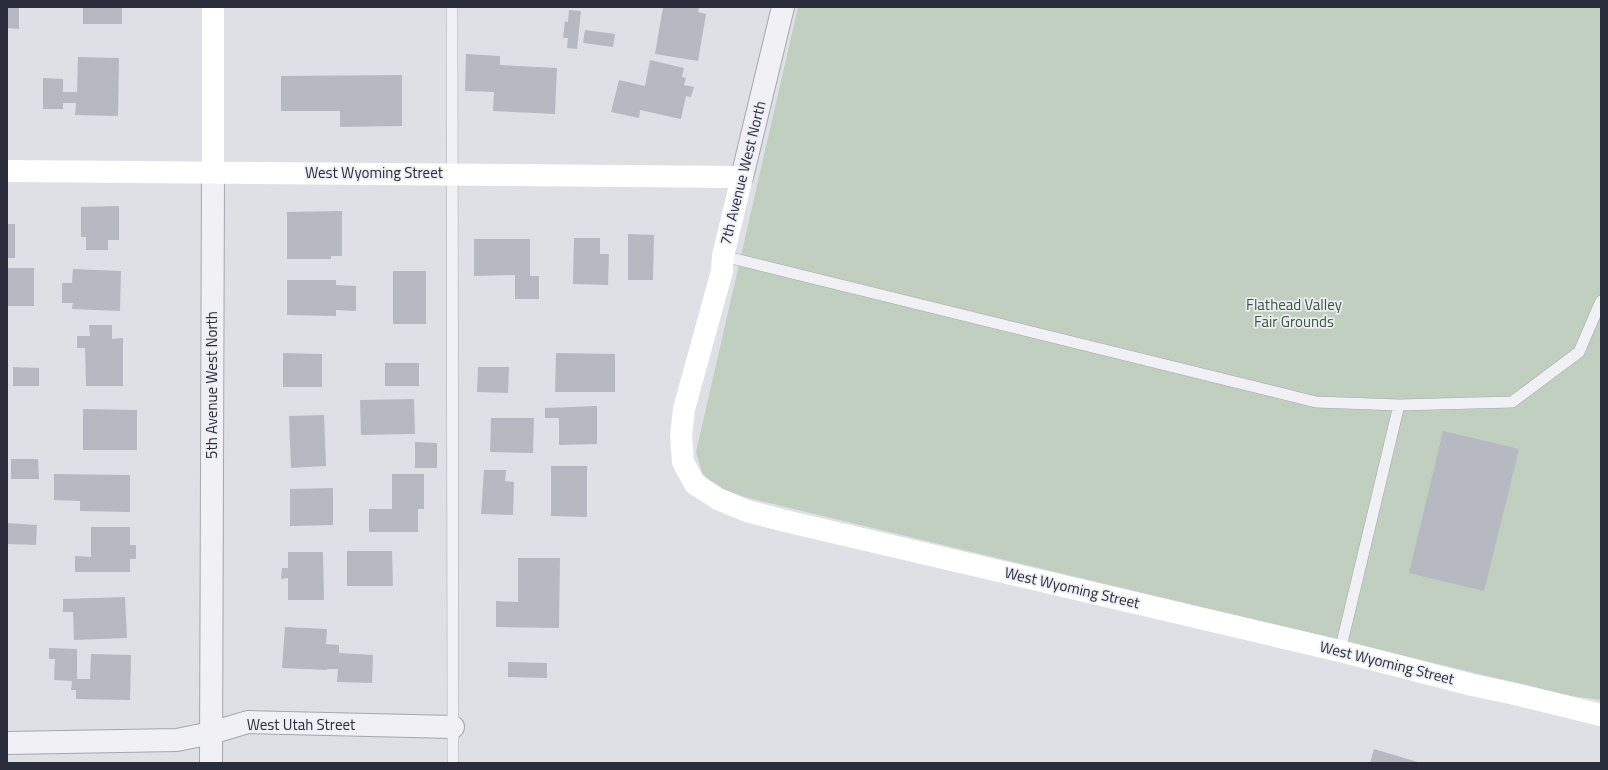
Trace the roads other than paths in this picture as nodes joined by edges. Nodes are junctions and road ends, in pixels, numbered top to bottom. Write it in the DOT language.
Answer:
graph roads {
  1 [pos="213,7"];
  2 [pos="452,7"];
  3 [pos="783,7"];
  4 [pos="7,171"];
  5 [pos="213,172"];
  6 [pos="452,174"];
  7 [pos="742,177"];
  8 [pos="723,256"];
  9 [pos="1601,300"];
  10 [pos="704,338"];
  11 [pos="1399,405"];
  12 [pos="1340,651"];
  13 [pos="1601,715"];
  14 [pos="453,727"];
  15 [pos="211,733"];
  16 [pos="7,743"];
  17 [pos="212,763"];
  18 [pos="453,763"];
  1 -- 5 [label="street, 5th Avenue West North"];
  2 -- 6 [label="lane"];
  3 -- 7 [label="street, 7th Avenue West North"];
  4 -- 5 [label="street, West Wyoming Street"];
  5 -- 6 [label="street, West Wyoming Street"];
  5 -- 15 [label="street, 5th Avenue West North"];
  6 -- 7 [label="street, West Wyoming Street"];
  6 -- 14 [label="lane"];
  7 -- 8 [label="street, 7th Avenue West North"];
  8 -- 10 [label="street, 7th Avenue West North"];
  8 -- 11 [label="lane"];
  9 -- 11 [label="lane"];
  10 -- 12 [label="street, West Wyoming Street"];
  11 -- 12 [label="lane"];
  12 -- 13 [label="street, West Wyoming Street"];
  14 -- 15 [label="street, West Utah Street"];
  14 -- 18 [label="lane"];
  15 -- 16 [label="street, West Utah Street"];
  15 -- 17 [label="street, 5th Avenue West North"];
}
